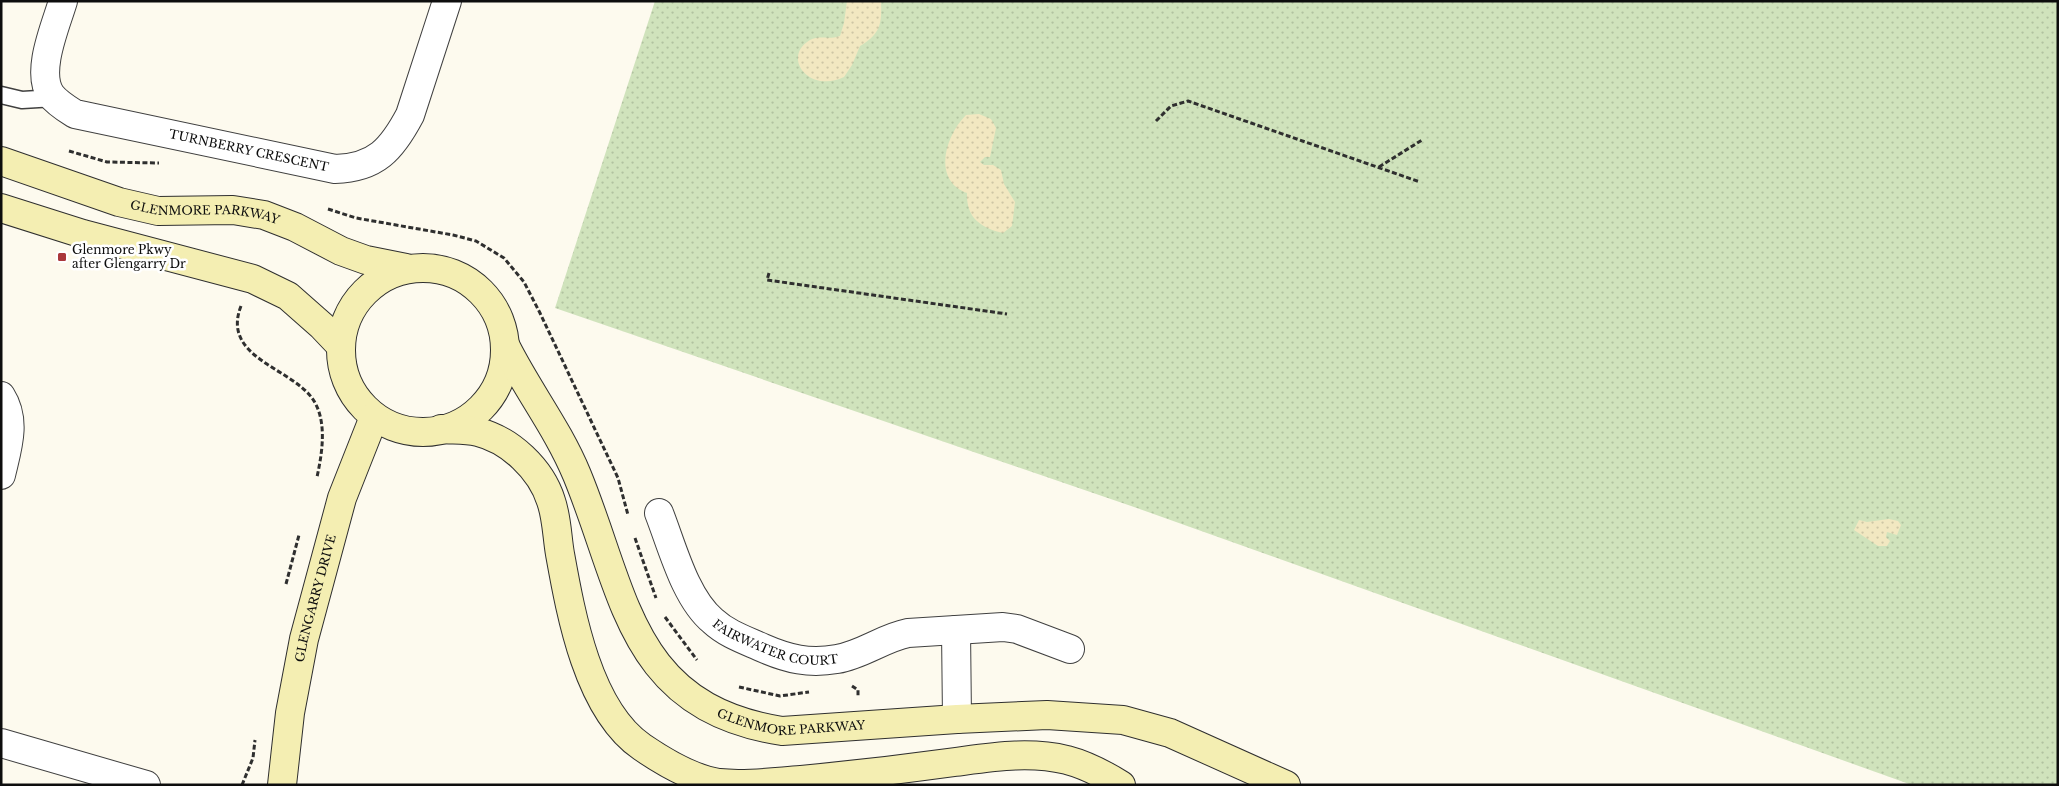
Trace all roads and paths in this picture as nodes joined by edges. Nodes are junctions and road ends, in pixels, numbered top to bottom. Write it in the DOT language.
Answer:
graph roads {
  1 [pos="63,1"];
  2 [pos="447,1"];
  3 [pos="1,95"];
  4 [pos="55,98"];
  5 [pos="1156,121"];
  6 [pos="1422,140"];
  7 [pos="1,161"];
  8 [pos="1378,168"];
  9 [pos="1420,182"];
  10 [pos="1,208"];
  11 [pos="406,268"];
  12 [pos="769,273"];
  13 [pos="243,302"];
  14 [pos="1006,314"];
  15 [pos="340,344"];
  16 [pos="506,347"];
  17 [pos="1,396"];
  18 [pos="374,417"];
  19 [pos="441,429"];
  20 [pos="1,475"];
  21 [pos="342,498"];
  22 [pos="659,513"];
  23 [pos="956,630"];
  24 [pos="1070,649"];
  25 [pos="957,719"];
  26 [pos="1,743"];
  27 [pos="141,784"];
  28 [pos="282,785"];
  29 [pos="1121,785"];
  30 [pos="1286,785"];
  1 -- 4 [label="street, TURNBERRY CRESCENT"];
  2 -- 4 [label="street, TURNBERRY CRESCENT"];
  3 -- 4 [label="lane"];
  5 -- 8 [label="path"];
  6 -- 8 [label="path"];
  7 -- 11 [label="main road, GLENMORE PARKWAY"];
  8 -- 9 [label="path"];
  10 -- 15 [label="main road"];
  11 -- 15 [label="main road"];
  11 -- 16 [label="main road"];
  12 -- 14 [label="path"];
  13 -- 21 [label="path"];
  15 -- 18 [label="main road"];
  16 -- 19 [label="main road"];
  16 -- 25 [label="main road, GLENMORE PARKWAY"];
  17 -- 20 [label="street"];
  18 -- 19 [label="main road"];
  18 -- 21 [label="main road, GLENGARRY DRIVE"];
  19 -- 29 [label="main road"];
  21 -- 28 [label="main road, GLENGARRY DRIVE"];
  22 -- 23 [label="street, FAIRWATER COURT"];
  23 -- 24 [label="street, FAIRWATER COURT"];
  23 -- 25 [label="street"];
  25 -- 30 [label="main road, GLENMORE PARKWAY"];
  26 -- 27 [label="street"];
}
